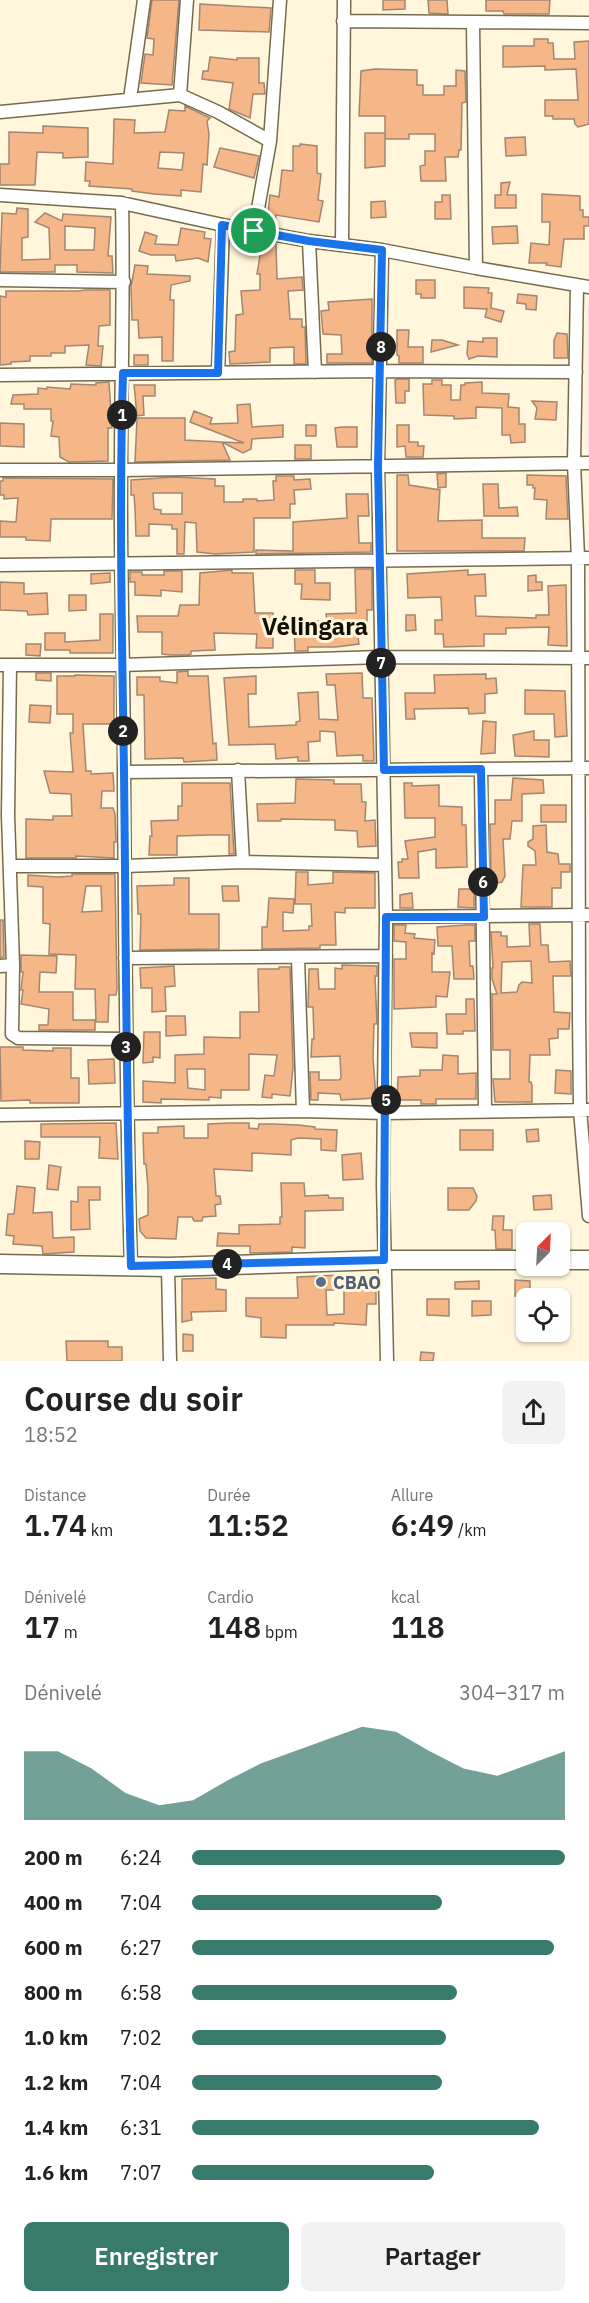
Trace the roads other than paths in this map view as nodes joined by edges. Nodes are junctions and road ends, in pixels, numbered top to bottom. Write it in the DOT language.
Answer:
graph roads {
  1 [pos="144,0"];
  2 [pos="187,0"];
  3 [pos="280,0"];
  4 [pos="344,0"];
  5 [pos="343,21"];
  6 [pos="473,23"];
  7 [pos="589,23"];
  8 [pos="180,95"];
  9 [pos="130,99"];
  10 [pos="0,112"];
  11 [pos="270,141"];
  12 [pos="0,195"];
  13 [pos="122,203"];
  14 [pos="222,225"];
  15 [pos="254,231"];
  16 [pos="309,241"];
  17 [pos="342,244"];
  18 [pos="382,250"];
  19 [pos="476,268"];
  20 [pos="0,280"];
  21 [pos="124,282"];
  22 [pos="583,286"];
  23 [pos="381,371"];
  24 [pos="315,372"];
  25 [pos="576,372"];
  26 [pos="123,373"];
  27 [pos="218,373"];
  28 [pos="0,375"];
  29 [pos="574,463"];
  30 [pos="589,463"];
  31 [pos="378,466"];
  32 [pos="0,470"];
  33 [pos="120,471"];
  34 [pos="583,558"];
  35 [pos="380,561"];
  36 [pos="0,565"];
  37 [pos="122,565"];
  38 [pos="381,657"];
  39 [pos="583,658"];
  40 [pos="5,665"];
  41 [pos="121,665"];
  42 [pos="481,769"];
  43 [pos="583,769"];
  44 [pos="238,770"];
  45 [pos="384,770"];
  46 [pos="124,772"];
  47 [pos="4,815"];
  48 [pos="243,862"];
  49 [pos="385,865"];
  50 [pos="10,866"];
  51 [pos="124,866"];
  52 [pos="583,915"];
  53 [pos="386,917"];
  54 [pos="484,917"];
  55 [pos="386,956"];
  56 [pos="125,958"];
  57 [pos="298,958"];
  58 [pos="6,965"];
  59 [pos="584,1013"];
  60 [pos="126,1039"];
  61 [pos="485,1110"];
  62 [pos="585,1110"];
  63 [pos="303,1111"];
  64 [pos="126,1112"];
  65 [pos="386,1113"];
  66 [pos="0,1115"];
  67 [pos="589,1216"];
  68 [pos="384,1260"];
  69 [pos="516,1260"];
  70 [pos="570,1260"];
  71 [pos="589,1260"];
  72 [pos="0,1264"];
  73 [pos="131,1266"];
  74 [pos="168,1267"];
  75 [pos="170,1361"];
  76 [pos="387,1361"];
  1 -- 9 [label="street"];
  2 -- 8 [label="street"];
  3 -- 11 [label="street"];
  4 -- 5 [label="street"];
  5 -- 6 [label="street"];
  5 -- 17 [label="street"];
  6 -- 7 [label="street"];
  6 -- 19 [label="street"];
  8 -- 9 [label="street"];
  8 -- 11 [label="street"];
  9 -- 10 [label="street"];
  11 -- 15 [label="street"];
  12 -- 13 [label="street"];
  13 -- 14 [label="street"];
  13 -- 21 [label="street"];
  14 -- 15 [label="street"];
  14 -- 27 [label="street"];
  15 -- 16 [label="street"];
  16 -- 17 [label="street"];
  16 -- 24 [label="street"];
  17 -- 18 [label="street"];
  18 -- 19 [label="street"];
  18 -- 23 [label="street"];
  19 -- 22 [label="street"];
  20 -- 21 [label="street"];
  21 -- 26 [label="street"];
  22 -- 25 [label="street"];
  23 -- 24 [label="street"];
  23 -- 25 [label="street"];
  23 -- 31 [label="street"];
  24 -- 27 [label="street"];
  25 -- 29 [label="street"];
  26 -- 27 [label="street"];
  26 -- 28 [label="street"];
  26 -- 33 [label="street"];
  29 -- 30 [label="street"];
  29 -- 31 [label="street"];
  29 -- 34 [label="street"];
  31 -- 33 [label="street"];
  31 -- 35 [label="street"];
  32 -- 33 [label="street"];
  33 -- 37 [label="street"];
  34 -- 35 [label="street"];
  34 -- 39 [label="street"];
  35 -- 37 [label="street"];
  35 -- 38 [label="street"];
  36 -- 37 [label="street"];
  37 -- 41 [label="street"];
  38 -- 39 [label="street"];
  38 -- 41 [label="street"];
  38 -- 45 [label="street"];
  39 -- 43 [label="street"];
  40 -- 41 [label="street"];
  40 -- 47 [label="street"];
  41 -- 46 [label="street"];
  42 -- 43 [label="street"];
  42 -- 45 [label="street"];
  42 -- 54 [label="street"];
  43 -- 52 [label="street"];
  44 -- 45 [label="street"];
  44 -- 46 [label="street"];
  44 -- 48 [label="street"];
  45 -- 49 [label="street"];
  46 -- 51 [label="street"];
  47 -- 50 [label="street"];
  48 -- 49 [label="street"];
  48 -- 51 [label="street"];
  49 -- 53 [label="street"];
  50 -- 51 [label="street"];
  50 -- 58 [label="street"];
  51 -- 56 [label="street"];
  52 -- 54 [label="street"];
  52 -- 59 [label="street"];
  53 -- 54 [label="street"];
  53 -- 55 [label="street"];
  54 -- 61 [label="street"];
  55 -- 57 [label="street"];
  55 -- 65 [label="street"];
  56 -- 57 [label="street"];
  56 -- 60 [label="street"];
  57 -- 63 [label="street"];
  58 -- 60 [label="street"];
  59 -- 62 [label="street"];
  60 -- 64 [label="street"];
  61 -- 62 [label="street"];
  61 -- 65 [label="street"];
  62 -- 67 [label="street"];
  63 -- 64 [label="street"];
  63 -- 65 [label="street"];
  64 -- 66 [label="street"];
  64 -- 73 [label="street"];
  65 -- 68 [label="street"];
  68 -- 69 [label="main road"];
  68 -- 74 [label="main road"];
  68 -- 76 [label="street"];
  70 -- 71 [label="main road"];
  72 -- 73 [label="main road"];
  73 -- 74 [label="main road"];
  74 -- 75 [label="street"];
}
